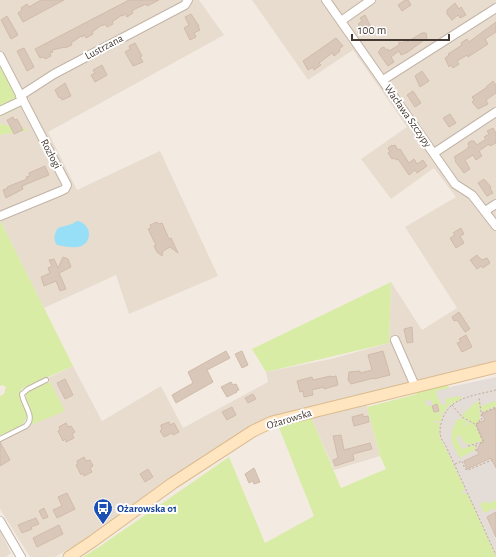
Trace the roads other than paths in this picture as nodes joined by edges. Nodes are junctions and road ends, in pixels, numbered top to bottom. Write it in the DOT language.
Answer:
graph roads {
  1 [pos="188,0"];
  2 [pos="326,0"];
  3 [pos="371,0"];
  4 [pos="496,8"];
  5 [pos="341,21"];
  6 [pos="0,56"];
  7 [pos="383,80"];
  8 [pos="22,98"];
  9 [pos="0,111"];
  10 [pos="496,112"];
  11 [pos="434,153"];
  12 [pos="496,204"];
  13 [pos="485,211"];
  14 [pos="0,216"];
  15 [pos="496,226"];
  16 [pos="395,340"];
  17 [pos="496,367"];
  18 [pos="46,380"];
  19 [pos="415,386"];
  20 [pos="0,439"];
  21 [pos="0,521"];
  22 [pos="21,557"];
  23 [pos="69,557"];
  1 -- 8 [label="street, Lustrzana"];
  2 -- 5 [label="street, Wacława Szczypy"];
  3 -- 5 [label="street"];
  4 -- 7 [label="street"];
  5 -- 7 [label="street, Wacława Szczypy"];
  6 -- 8 [label="street, Rozłogi"];
  7 -- 11 [label="street, Wacława Szczypy"];
  8 -- 9 [label="street, Lustrzana"];
  8 -- 14 [label="street, Rozłogi"];
  10 -- 11 [label="street"];
  11 -- 13 [label="street, Wacława Szczypy"];
  12 -- 13 [label="street"];
  13 -- 15 [label="street, Wacława Szczypy"];
  16 -- 19 [label="street"];
  17 -- 19 [label="main road, Ożarowska"];
  18 -- 20 [label="lane"];
  19 -- 23 [label="main road, Ożarowska"];
  21 -- 22 [label="street"];
}
